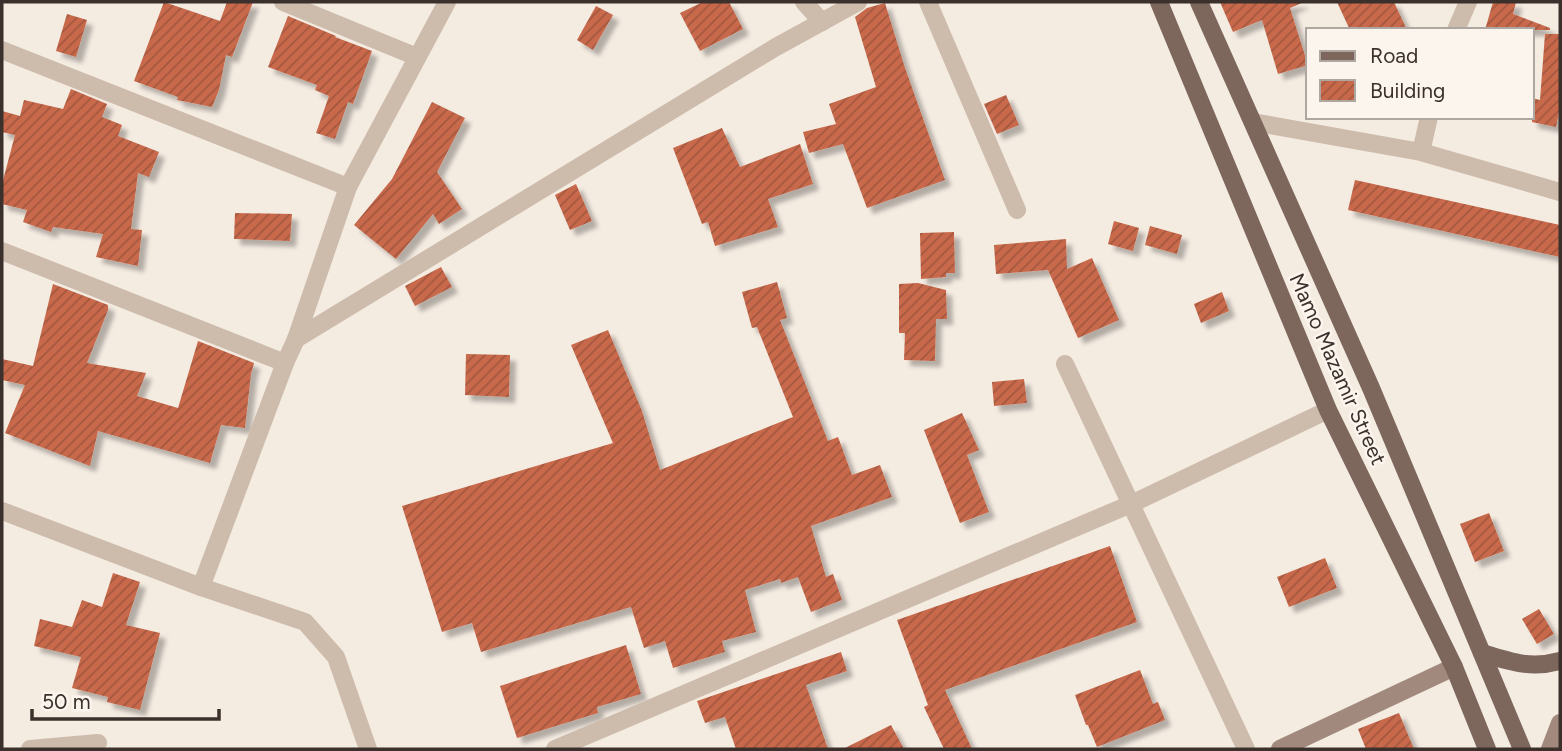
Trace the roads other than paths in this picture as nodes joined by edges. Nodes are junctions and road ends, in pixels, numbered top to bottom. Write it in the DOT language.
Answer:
graph roads {
  1 [pos="283,2"];
  2 [pos="447,2"];
  3 [pos="804,2"];
  4 [pos="858,2"];
  5 [pos="928,2"];
  6 [pos="1159,2"];
  7 [pos="1199,2"];
  8 [pos="1468,2"];
  9 [pos="822,22"];
  10 [pos="1457,28"];
  11 [pos="2,50"];
  12 [pos="417,57"];
  13 [pos="1429,119"];
  14 [pos="1253,122"];
  15 [pos="1421,152"];
  16 [pos="348,187"];
  17 [pos="1560,192"];
  18 [pos="1017,211"];
  19 [pos="2,251"];
  20 [pos="296,339"];
  21 [pos="285,363"];
  22 [pos="1065,364"];
  23 [pos="1328,410"];
  24 [pos="1131,504"];
  25 [pos="2,511"];
  26 [pos="201,587"];
  27 [pos="1482,653"];
  28 [pos="1560,661"];
  29 [pos="1454,667"];
  30 [pos="1560,723"];
  31 [pos="98,743"];
  32 [pos="30,749"];
  33 [pos="368,749"];
  34 [pos="555,749"];
  35 [pos="1246,749"];
  36 [pos="1280,749"];
  37 [pos="1487,749"];
  38 [pos="1522,749"];
  39 [pos="1550,749"];
  1 -- 12 [label="street"];
  2 -- 12 [label="street"];
  3 -- 9 [label="street"];
  4 -- 9 [label="street"];
  5 -- 18 [label="street"];
  6 -- 23 [label="main road, Mamo Mazamir Street"];
  7 -- 14 [label="main road, Mamo Mazamir Street"];
  8 -- 10 [label="street"];
  9 -- 20 [label="street"];
  11 -- 16 [label="street"];
  12 -- 16 [label="street"];
  13 -- 15 [label="street"];
  14 -- 15 [label="street"];
  14 -- 27 [label="main road, Mamo Mazamir Street"];
  15 -- 17 [label="street"];
  16 -- 20 [label="street"];
  19 -- 21 [label="street"];
  20 -- 21 [label="street"];
  21 -- 26 [label="street"];
  22 -- 24 [label="street"];
  23 -- 24 [label="street"];
  23 -- 29 [label="main road, Mamo Mazamir Street"];
  24 -- 34 [label="street"];
  24 -- 35 [label="street"];
  25 -- 26 [label="street"];
  26 -- 33 [label="street"];
  27 -- 28 [label="main road"];
  27 -- 38 [label="main road, Mamo Mazamir Street"];
  29 -- 36 [label="street"];
  29 -- 37 [label="main road, Mamo Mazamir Street"];
  30 -- 39 [label="street"];
  31 -- 32 [label="street"];
}
